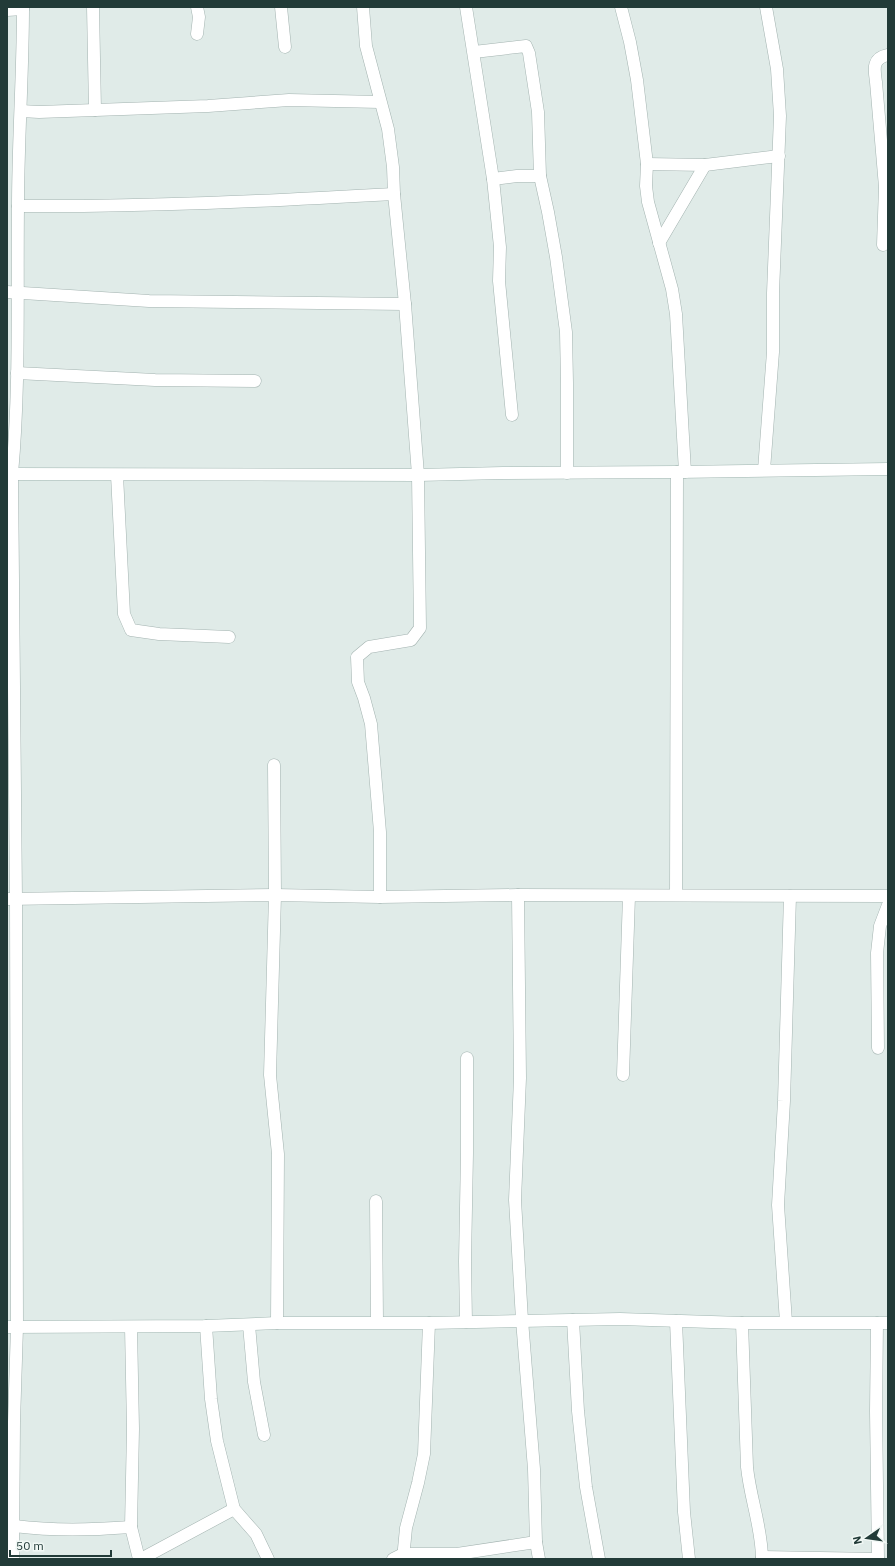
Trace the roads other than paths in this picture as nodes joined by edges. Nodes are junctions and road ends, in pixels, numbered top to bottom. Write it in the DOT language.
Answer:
graph roads {
  1 [pos="93,7"];
  2 [pos="198,7"];
  3 [pos="281,7"];
  4 [pos="363,7"];
  5 [pos="466,7"];
  6 [pos="621,7"];
  7 [pos="766,7"];
  8 [pos="23,8"];
  9 [pos="7,10"];
  10 [pos="196,34"];
  11 [pos="285,47"];
  12 [pos="474,52"];
  13 [pos="888,55"];
  14 [pos="380,102"];
  15 [pos="95,110"];
  16 [pos="21,111"];
  17 [pos="779,156"];
  18 [pos="647,164"];
  19 [pos="705,165"];
  20 [pos="540,176"];
  21 [pos="493,179"];
  22 [pos="886,187"];
  23 [pos="394,194"];
  24 [pos="18,206"];
  25 [pos="659,243"];
  26 [pos="883,245"];
  27 [pos="12,293"];
  28 [pos="405,304"];
  29 [pos="17,374"];
  30 [pos="255,381"];
  31 [pos="512,415"];
  32 [pos="888,469"];
  33 [pos="764,470"];
  34 [pos="681,472"];
  35 [pos="566,473"];
  36 [pos="9,474"];
  37 [pos="117,475"];
  38 [pos="418,475"];
  39 [pos="10,625"];
  40 [pos="230,638"];
  41 [pos="274,765"];
  42 [pos="275,895"];
  43 [pos="518,895"];
  44 [pos="629,896"];
  45 [pos="676,896"];
  46 [pos="790,896"];
  47 [pos="888,896"];
  48 [pos="380,897"];
  49 [pos="11,899"];
  50 [pos="888,905"];
  51 [pos="878,1048"];
  52 [pos="467,1058"];
  53 [pos="623,1075"];
  54 [pos="376,1201"];
  55 [pos="522,1320"];
  56 [pos="573,1320"];
  57 [pos="676,1321"];
  58 [pos="377,1322"];
  59 [pos="466,1322"];
  60 [pos="786,1322"];
  61 [pos="277,1323"];
  62 [pos="429,1323"];
  63 [pos="742,1323"];
  64 [pos="883,1323"];
  65 [pos="249,1325"];
  66 [pos="206,1326"];
  67 [pos="12,1327"];
  68 [pos="131,1327"];
  69 [pos="10,1422"];
  70 [pos="264,1435"];
  71 [pos="10,1471"];
  72 [pos="234,1509"];
  73 [pos="14,1526"];
  74 [pos="131,1527"];
  75 [pos="536,1542"];
  76 [pos="400,1557"];
  77 [pos="434,1557"];
  78 [pos="762,1558"];
  79 [pos="13,1559"];
  80 [pos="140,1559"];
  81 [pos="268,1559"];
  82 [pos="539,1559"];
  83 [pos="599,1559"];
  84 [pos="689,1559"];
  85 [pos="878,1559"];
  1 -- 15 [label="street"];
  2 -- 10 [label="street"];
  3 -- 11 [label="street"];
  4 -- 14 [label="street"];
  5 -- 12 [label="street"];
  6 -- 18 [label="street"];
  7 -- 17 [label="street"];
  8 -- 9 [label="street"];
  8 -- 16 [label="street"];
  12 -- 20 [label="street"];
  12 -- 21 [label="street"];
  13 -- 22 [label="street"];
  14 -- 15 [label="street"];
  14 -- 23 [label="street"];
  15 -- 16 [label="street"];
  16 -- 24 [label="street"];
  17 -- 19 [label="street"];
  17 -- 33 [label="street"];
  18 -- 19 [label="street"];
  18 -- 25 [label="street"];
  19 -- 25 [label="street"];
  20 -- 21 [label="street"];
  20 -- 35 [label="street"];
  21 -- 31 [label="street"];
  22 -- 26 [label="street"];
  23 -- 24 [label="street"];
  23 -- 28 [label="street"];
  24 -- 27 [label="street"];
  25 -- 34 [label="street"];
  27 -- 28 [label="street"];
  27 -- 29 [label="street"];
  28 -- 38 [label="street"];
  29 -- 30 [label="street"];
  29 -- 36 [label="street"];
  32 -- 33 [label="street"];
  33 -- 34 [label="street"];
  34 -- 35 [label="street"];
  34 -- 45 [label="street"];
  35 -- 38 [label="street"];
  36 -- 37 [label="street"];
  36 -- 39 [label="street"];
  37 -- 38 [label="street"];
  37 -- 40 [label="street"];
  38 -- 48 [label="street"];
  39 -- 49 [label="street"];
  41 -- 42 [label="street"];
  42 -- 48 [label="street"];
  42 -- 49 [label="street"];
  42 -- 61 [label="street"];
  43 -- 44 [label="street"];
  43 -- 48 [label="street"];
  43 -- 55 [label="street"];
  44 -- 45 [label="street"];
  44 -- 53 [label="street"];
  45 -- 46 [label="street"];
  46 -- 47 [label="street"];
  46 -- 60 [label="street"];
  49 -- 67 [label="street"];
  50 -- 51 [label="street"];
  52 -- 59 [label="street"];
  54 -- 58 [label="street"];
  55 -- 56 [label="street"];
  55 -- 59 [label="street"];
  55 -- 75 [label="street"];
  56 -- 57 [label="street"];
  56 -- 83 [label="street"];
  57 -- 63 [label="street"];
  57 -- 84 [label="street"];
  58 -- 61 [label="street"];
  58 -- 62 [label="street"];
  59 -- 62 [label="street"];
  60 -- 63 [label="street"];
  60 -- 64 [label="street"];
  61 -- 65 [label="street"];
  62 -- 76 [label="street"];
  63 -- 78 [label="street"];
  64 -- 85 [label="street"];
  65 -- 66 [label="street"];
  65 -- 70 [label="street"];
  66 -- 68 [label="street"];
  66 -- 72 [label="street"];
  67 -- 68 [label="street"];
  67 -- 69 [label="street"];
  68 -- 74 [label="street"];
  69 -- 71 [label="street"];
  71 -- 73 [label="street"];
  72 -- 80 [label="street"];
  72 -- 81 [label="street"];
  73 -- 74 [label="street"];
  73 -- 79 [label="street"];
  74 -- 80 [label="street"];
  75 -- 77 [label="street"];
  75 -- 82 [label="street"];
  76 -- 77 [label="street"];
  78 -- 85 [label="street"];
}
